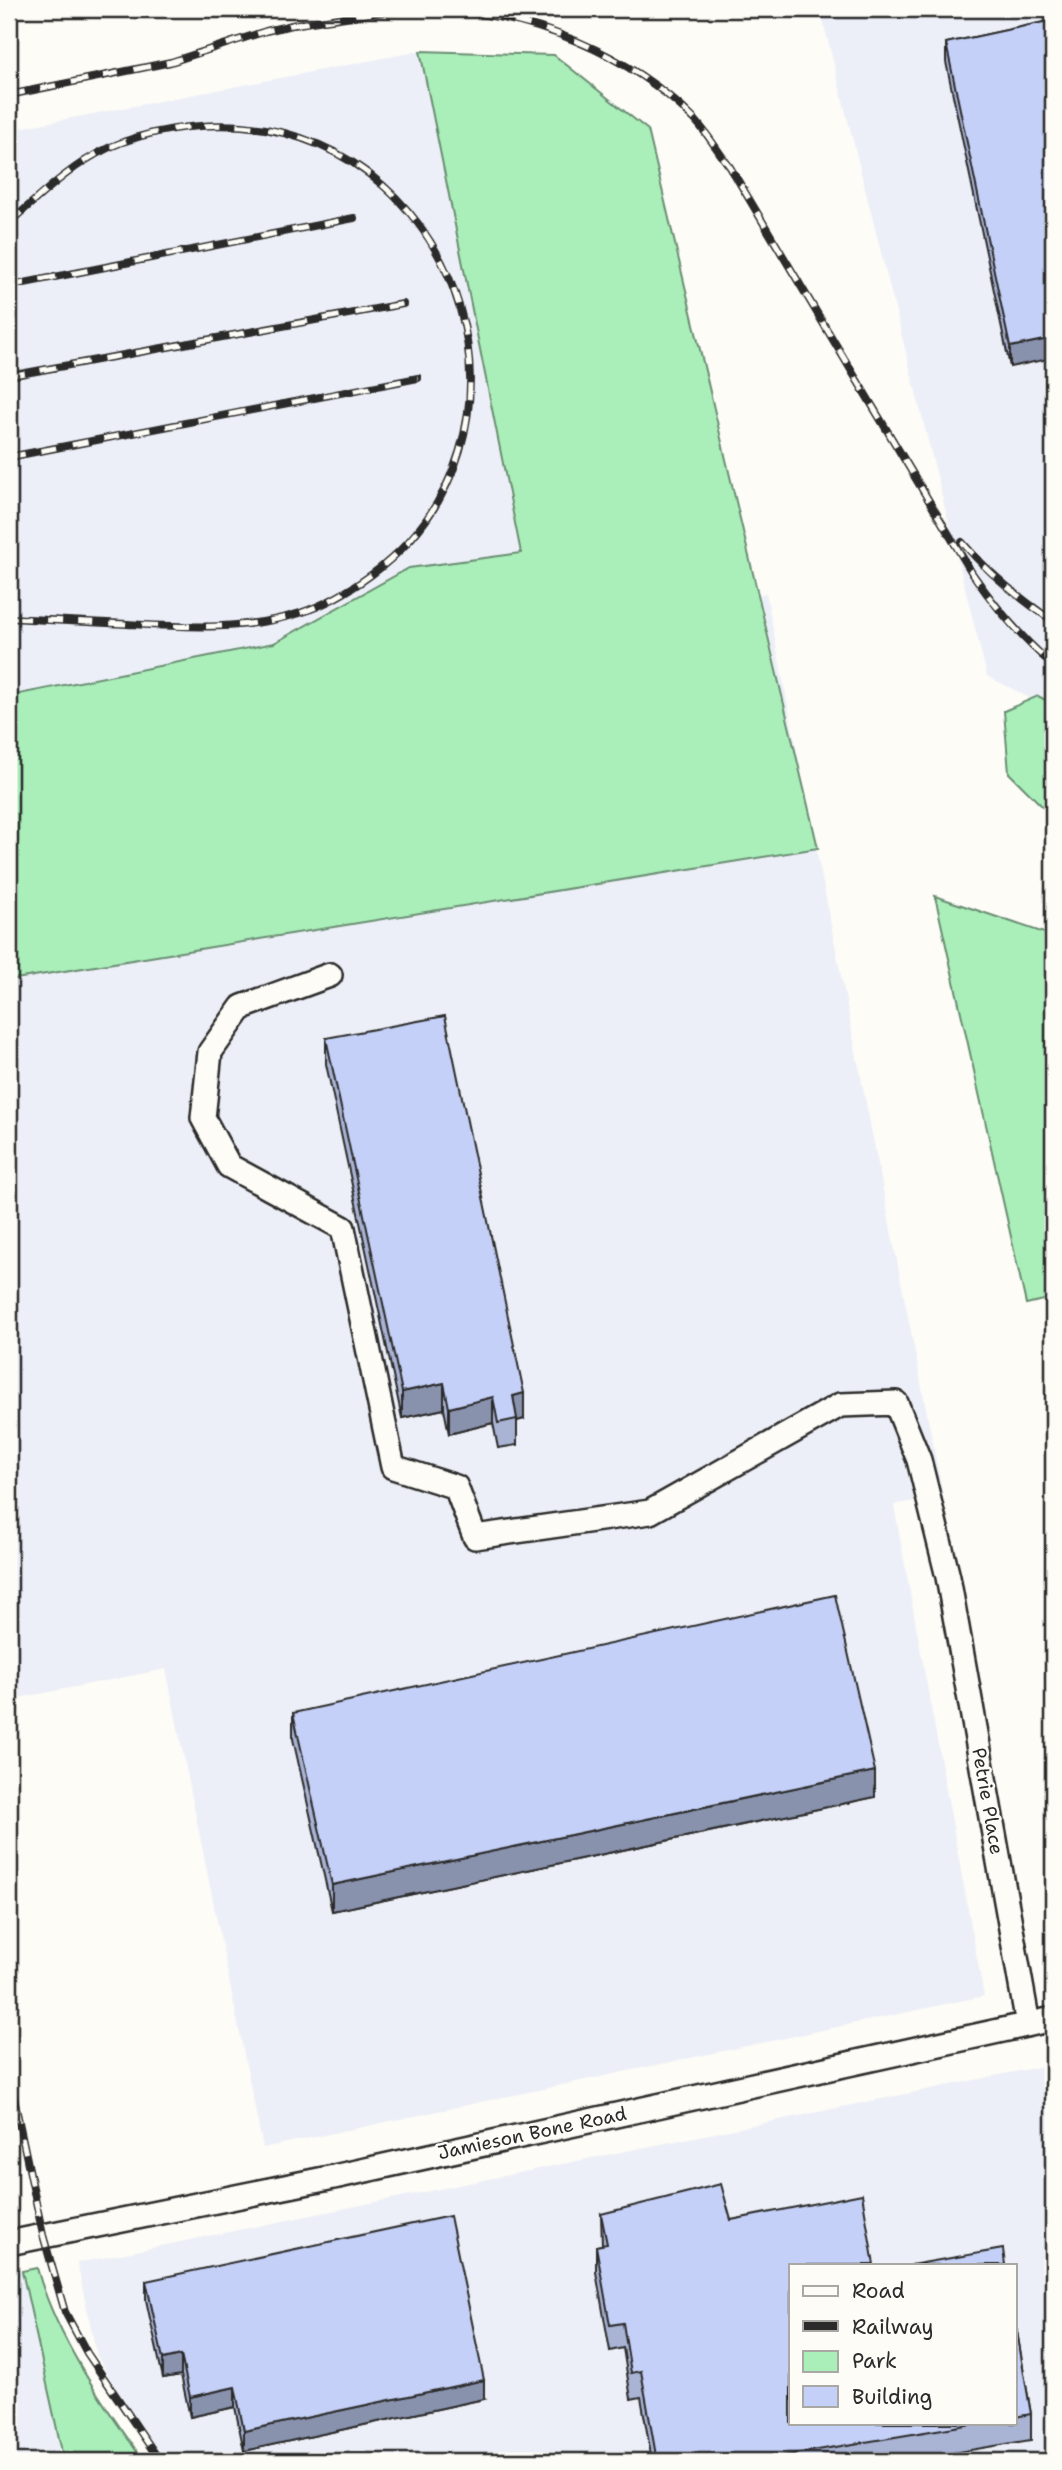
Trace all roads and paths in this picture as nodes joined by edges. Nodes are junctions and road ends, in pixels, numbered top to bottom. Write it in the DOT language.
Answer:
graph roads {
  1 [pos="330,975"];
  2 [pos="1053,2019"];
  3 [pos="1028,2024"];
  4 [pos="9,2243"];
  1 -- 3 [label="street, Petrie Place"];
  2 -- 3 [label="street, Jamieson Bone Road"];
  3 -- 4 [label="street, Jamieson Bone Road"];
}
